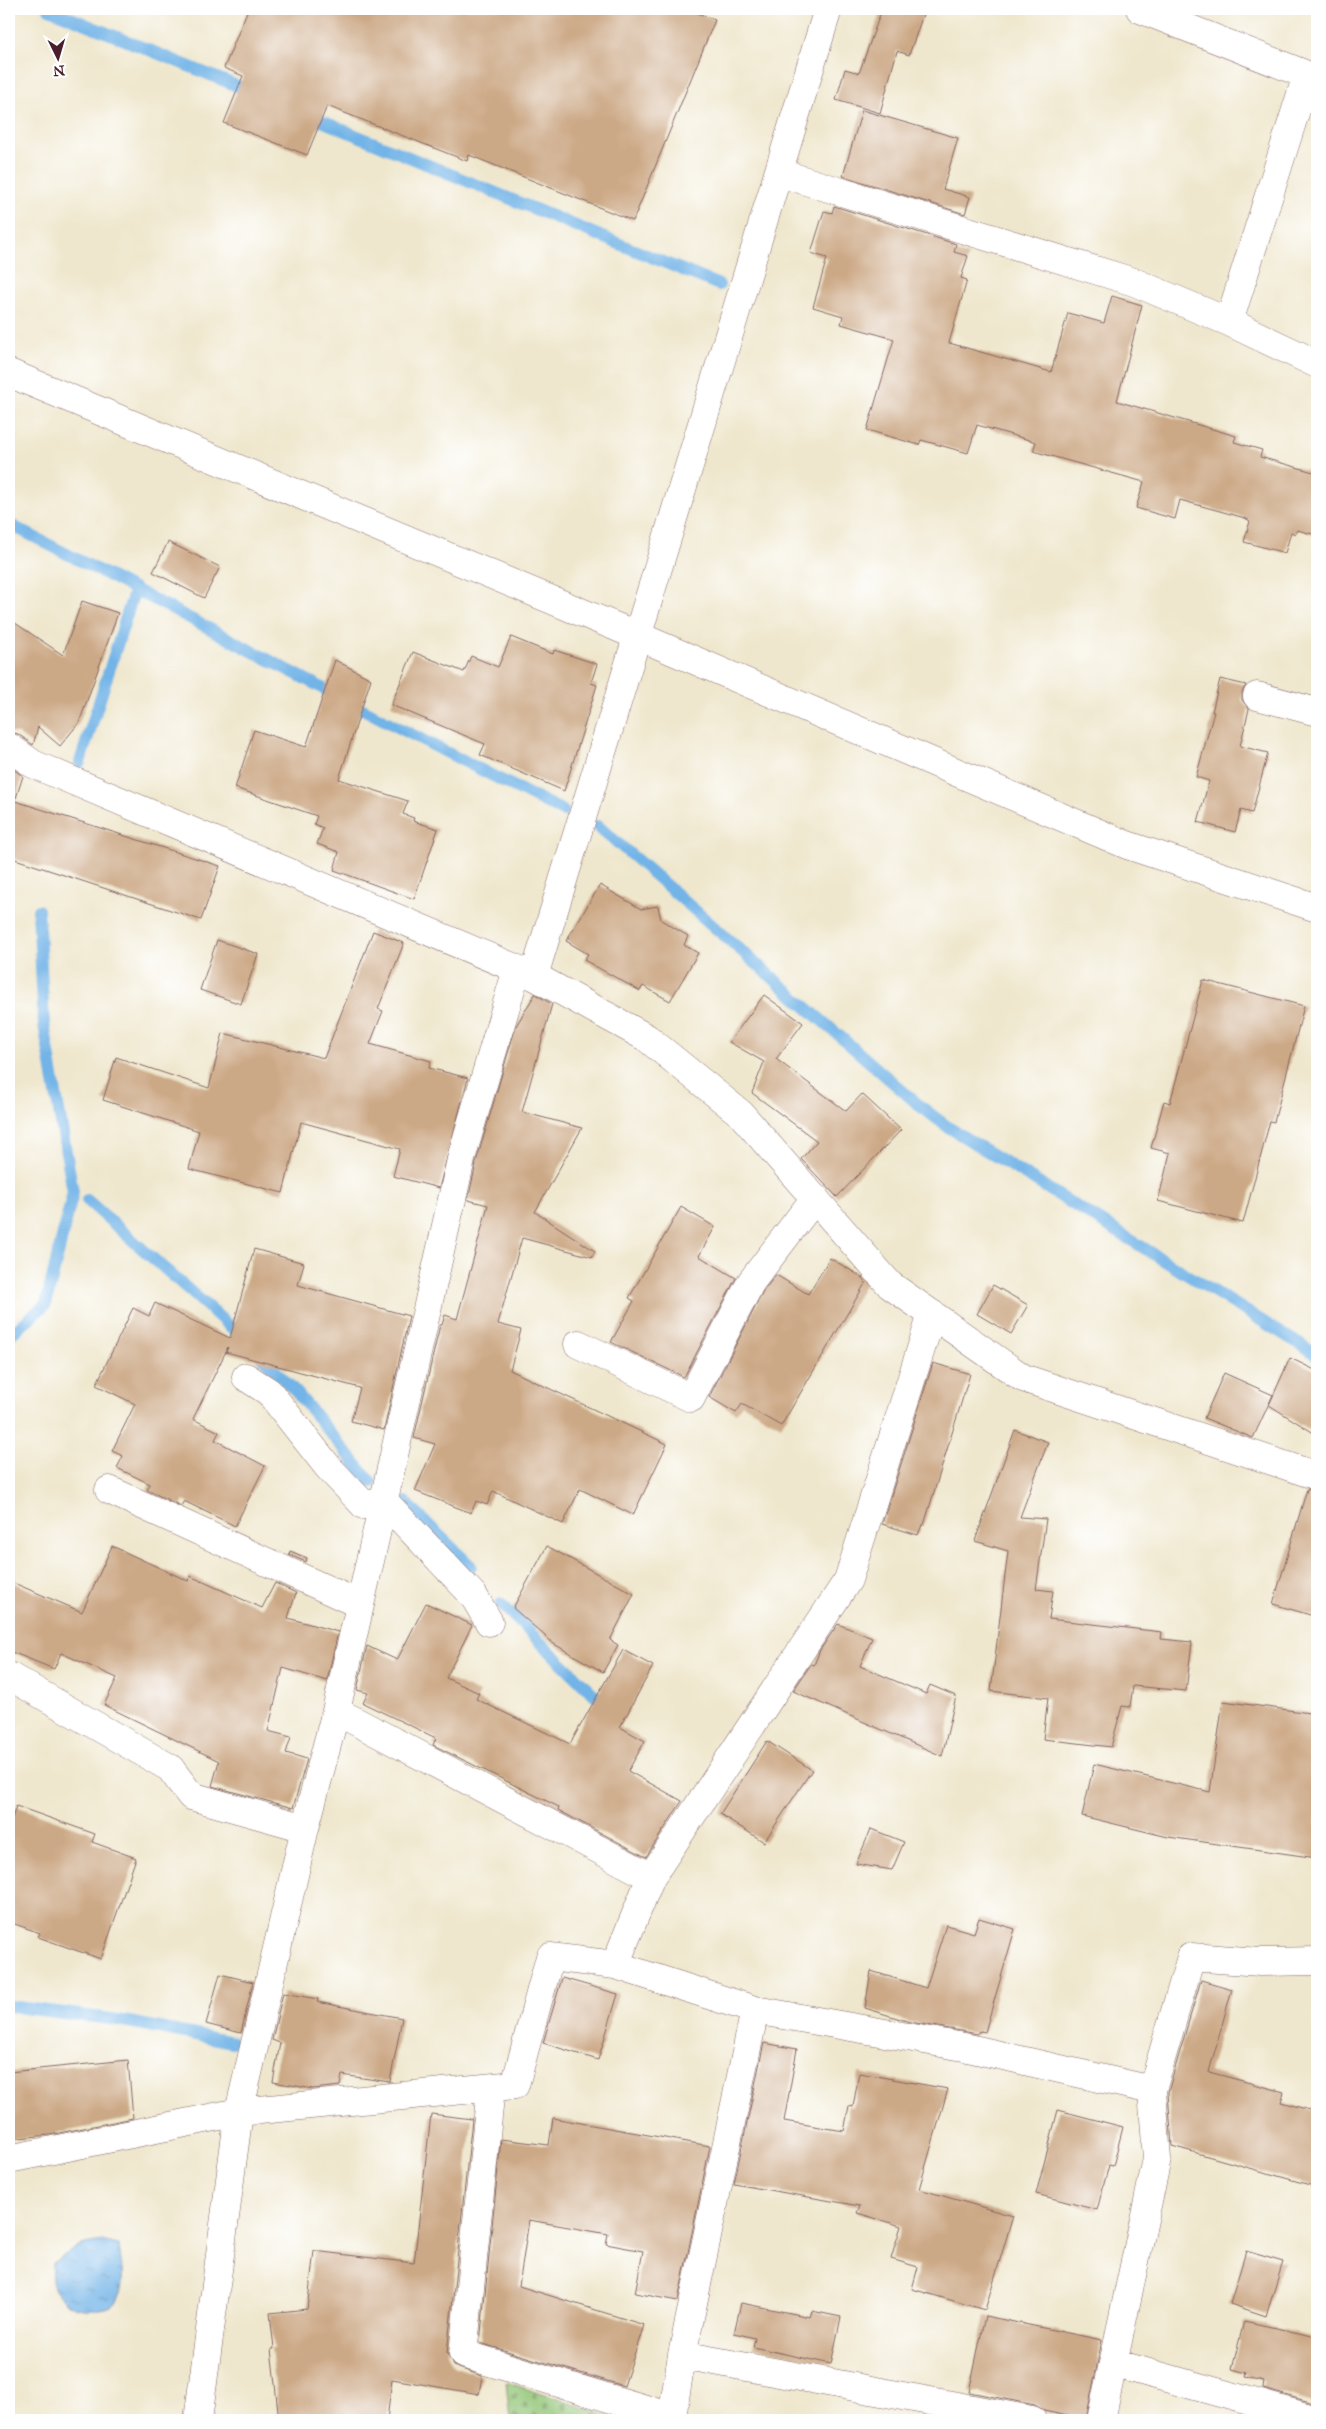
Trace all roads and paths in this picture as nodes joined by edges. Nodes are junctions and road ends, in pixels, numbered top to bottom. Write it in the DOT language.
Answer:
graph roads {
  1 [pos="828,9"];
  2 [pos="1140,9"];
  3 [pos="1312,77"];
  4 [pos="780,173"];
  5 [pos="1230,322"];
  6 [pos="1317,364"];
  7 [pos="9,373"];
  8 [pos="638,636"];
  9 [pos="1257,696"];
  10 [pos="1317,712"];
  11 [pos="9,747"];
  12 [pos="1317,908"];
  13 [pos="525,973"];
  14 [pos="815,1198"];
  15 [pos="932,1314"];
  16 [pos="578,1344"];
  17 [pos="246,1376"];
  18 [pos="1317,1476"];
  19 [pos="109,1490"];
  20 [pos="384,1502"];
  21 [pos="359,1604"];
  22 [pos="489,1622"];
  23 [pos="9,1676"];
  24 [pos="336,1711"];
  25 [pos="304,1828"];
  26 [pos="651,1877"];
  27 [pos="1317,1961"];
  28 [pos="615,1965"];
  29 [pos="755,2010"];
  30 [pos="491,2088"];
  31 [pos="1152,2090"];
  32 [pos="239,2112"];
  33 [pos="10,2164"];
  34 [pos="682,2355"];
  35 [pos="1113,2363"];
  36 [pos="673,2419"];
  37 [pos="198,2420"];
  38 [pos="1032,2420"];
  39 [pos="1101,2420"];
  40 [pos="1317,2420"];
  1 -- 4 [label="street"];
  2 -- 3 [label="street"];
  3 -- 5 [label="street"];
  4 -- 5 [label="street"];
  4 -- 8 [label="street"];
  5 -- 6 [label="street"];
  7 -- 8 [label="street"];
  8 -- 12 [label="street"];
  8 -- 13 [label="street"];
  9 -- 10 [label="street"];
  11 -- 13 [label="street"];
  13 -- 14 [label="street"];
  13 -- 20 [label="street"];
  14 -- 15 [label="street"];
  14 -- 16 [label="street"];
  15 -- 18 [label="street"];
  15 -- 26 [label="street"];
  17 -- 20 [label="street"];
  19 -- 21 [label="street"];
  20 -- 21 [label="street"];
  20 -- 22 [label="street"];
  21 -- 24 [label="street"];
  23 -- 25 [label="street"];
  24 -- 25 [label="street"];
  24 -- 26 [label="street"];
  25 -- 32 [label="street"];
  26 -- 28 [label="street"];
  27 -- 31 [label="street"];
  28 -- 29 [label="street"];
  28 -- 30 [label="street"];
  29 -- 31 [label="street"];
  29 -- 34 [label="street"];
  30 -- 32 [label="street"];
  30 -- 36 [label="street"];
  31 -- 35 [label="street"];
  32 -- 33 [label="street"];
  32 -- 37 [label="street"];
  34 -- 36 [label="street"];
  34 -- 38 [label="street"];
  35 -- 39 [label="street"];
  35 -- 40 [label="street"];
}
